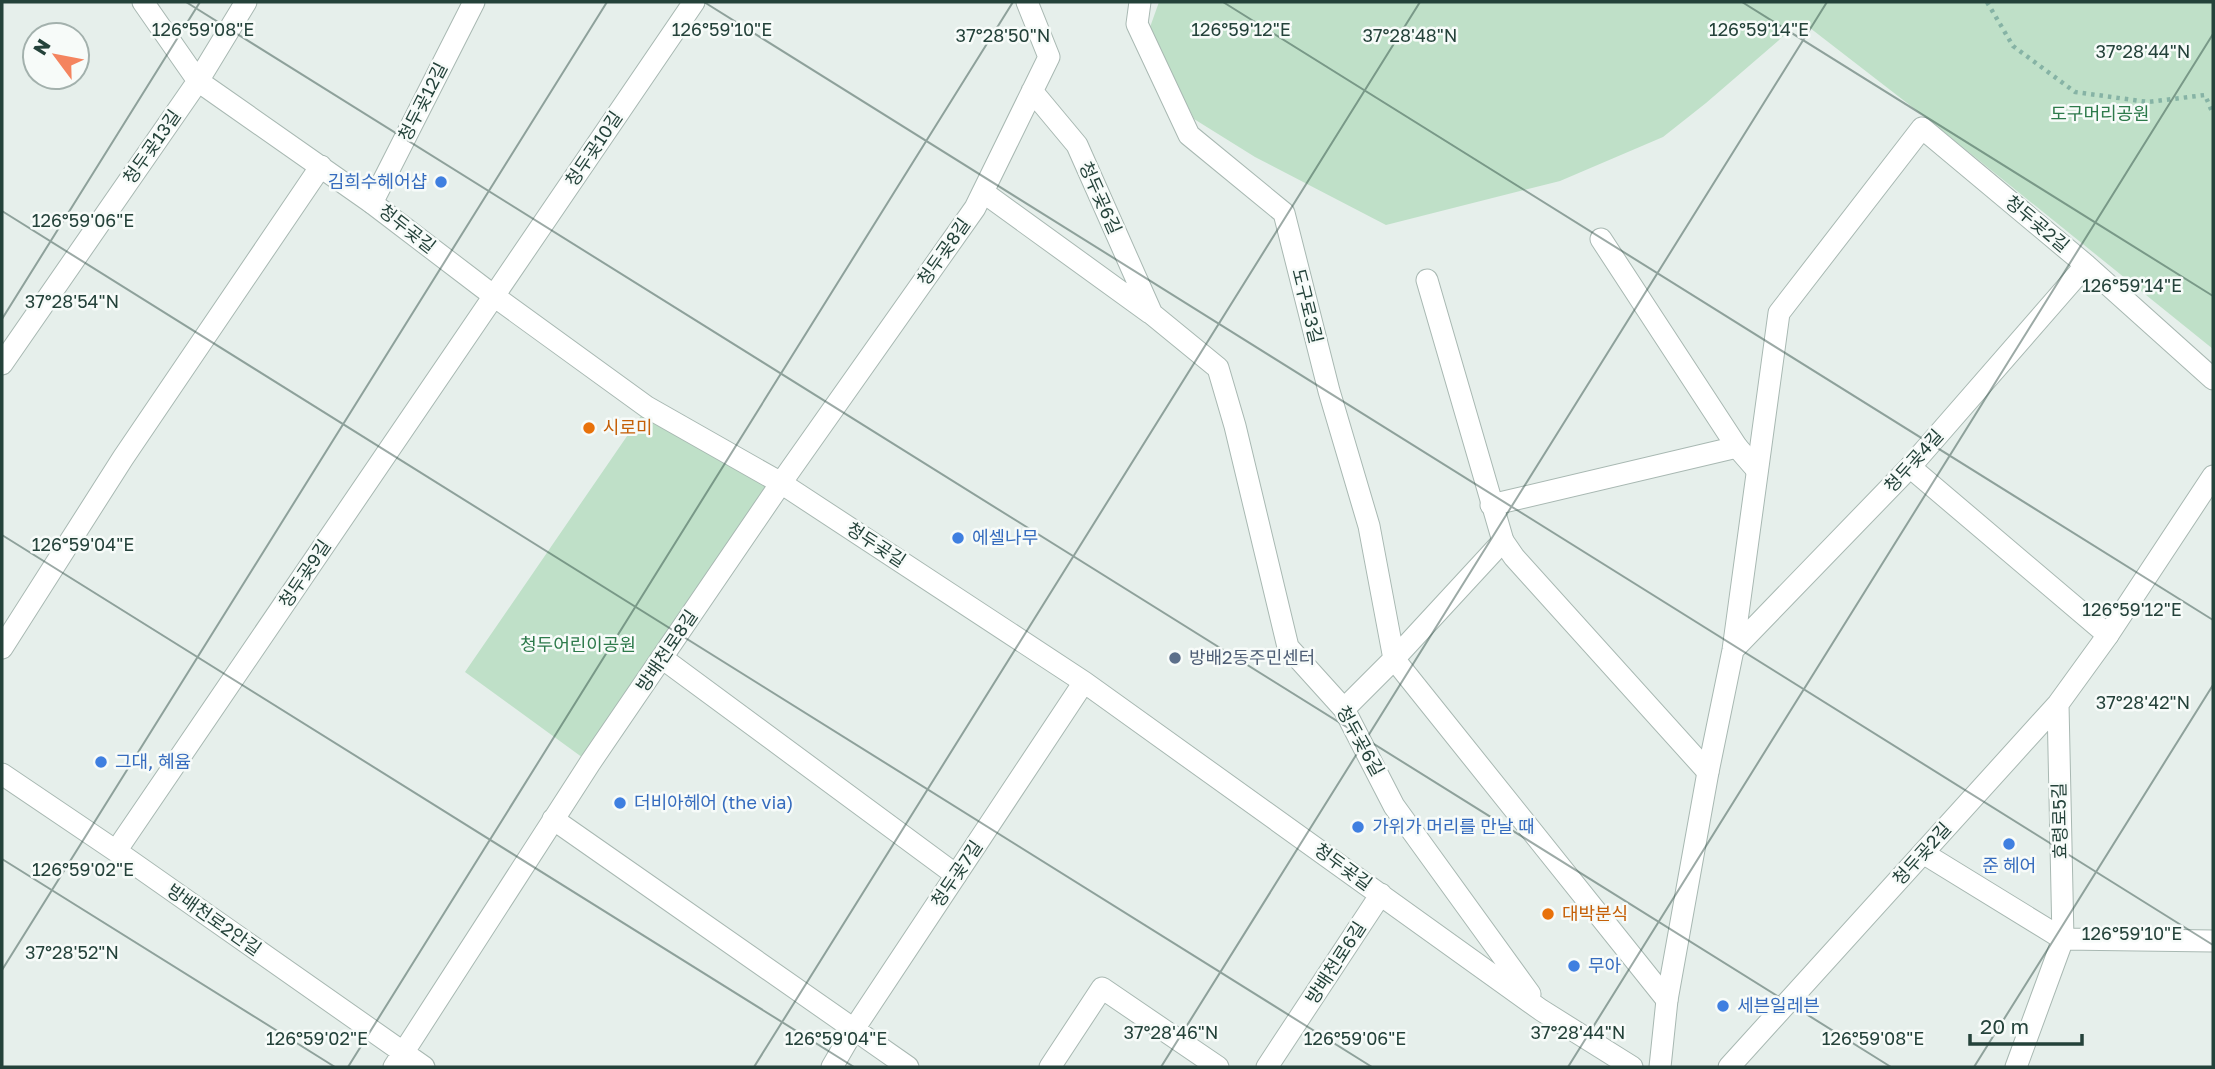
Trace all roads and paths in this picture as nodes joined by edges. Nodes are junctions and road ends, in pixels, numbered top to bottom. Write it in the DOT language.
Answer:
graph roads {
  1 [pos="144,2"];
  2 [pos="246,2"];
  3 [pos="474,2"];
  4 [pos="694,2"];
  5 [pos="1027,2"];
  6 [pos="1140,2"];
  7 [pos="1987,2"];
  8 [pos="198,80"];
  9 [pos="1032,91"];
  10 [pos="2213,114"];
  11 [pos="321,166"];
  12 [pos="983,192"];
  13 [pos="372,203"];
  14 [pos="1601,239"];
  15 [pos="2086,265"];
  16 [pos="1427,280"];
  17 [pos="494,296"];
  18 [pos="1152,314"];
  19 [pos="5,354"];
  20 [pos="2213,379"];
  21 [pos="1737,447"];
  22 [pos="1910,467"];
  23 [pos="1757,470"];
  24 [pos="2213,477"];
  25 [pos="781,483"];
  26 [pos="1491,505"];
  27 [pos="1503,541"];
  28 [pos="2108,635"];
  29 [pos="2,648"];
  30 [pos="1733,650"];
  31 [pos="662,658"];
  32 [pos="1394,659"];
  33 [pos="1084,682"];
  34 [pos="2057,704"];
  35 [pos="1345,709"];
  36 [pos="1708,772"];
  37 [pos="2,774"];
  38 [pos="553,819"];
  39 [pos="116,851"];
  40 [pos="1923,853"];
  41 [pos="956,875"];
  42 [pos="1381,894"];
  43 [pos="2063,939"];
  44 [pos="2213,941"];
  45 [pos="1667,1000"];
  46 [pos="1541,1010"];
  47 [pos="854,1029"];
  48 [pos="399,1060"];
  49 [pos="424,1067"];
  50 [pos="832,1067"];
  51 [pos="908,1067"];
  52 [pos="1050,1067"];
  53 [pos="1218,1067"];
  54 [pos="1268,1067"];
  55 [pos="1632,1067"];
  56 [pos="1660,1067"];
  57 [pos="1729,1067"];
  58 [pos="2016,1067"];
  1 -- 8 [label="street, 청두곶길"];
  2 -- 8 [label="street, 청두곶13길"];
  3 -- 13 [label="street, 청두곶12길"];
  4 -- 17 [label="street, 청두곶10길"];
  5 -- 9 [label="street, 청두곶8길"];
  6 -- 32 [label="street, 도구로3길"];
  7 -- 10 [label="path"];
  8 -- 11 [label="street, 청두곶길"];
  8 -- 19 [label="street, 청두곶13길"];
  9 -- 12 [label="street, 청두곶8길"];
  9 -- 18 [label="street, 청두곶6길"];
  11 -- 13 [label="street, 청두곶길"];
  11 -- 29 [label="street"];
  12 -- 18 [label="street, 청두곶6길"];
  12 -- 25 [label="street, 청두곶8길"];
  13 -- 17 [label="street, 청두곶길"];
  14 -- 21 [label="street"];
  15 -- 20 [label="street, 청두곶2길"];
  15 -- 22 [label="street, 청두곶4길"];
  15 -- 23 [label="street, 청두곶2길"];
  16 -- 26 [label="street"];
  17 -- 25 [label="street, 청두곶길"];
  17 -- 39 [label="street, 청두곶9길"];
  18 -- 35 [label="street, 청두곶6길"];
  21 -- 23 [label="street"];
  21 -- 26 [label="street"];
  22 -- 28 [label="street"];
  22 -- 30 [label="street, 청두곶4길"];
  23 -- 30 [label="street"];
  24 -- 28 [label="street, 청두곶2길"];
  25 -- 31 [label="street, 방배천로8길"];
  25 -- 33 [label="street, 청두곶길"];
  26 -- 27 [label="street"];
  27 -- 32 [label="street"];
  27 -- 36 [label="street"];
  28 -- 34 [label="street, 청두곶2길"];
  30 -- 36 [label="street"];
  31 -- 38 [label="street, 방배천로8길"];
  31 -- 41 [label="street"];
  32 -- 35 [label="street"];
  32 -- 45 [label="street"];
  33 -- 41 [label="street, 청두곶7길"];
  33 -- 42 [label="street, 청두곶길"];
  34 -- 40 [label="street, 청두곶2길"];
  34 -- 43 [label="street, 효령로5길"];
  35 -- 46 [label="street, 청두곶6길"];
  36 -- 45 [label="street"];
  37 -- 39 [label="street, 방배천로2안길"];
  38 -- 47 [label="street"];
  38 -- 48 [label="street, 방배천로8길"];
  39 -- 48 [label="street, 방배천로2안길"];
  40 -- 43 [label="street"];
  40 -- 57 [label="street, 청두곶2길"];
  41 -- 47 [label="street, 청두곶7길"];
  42 -- 46 [label="street, 청두곶길"];
  42 -- 54 [label="street, 방배천로6길"];
  43 -- 44 [label="street"];
  43 -- 58 [label="street, 효령로5길"];
  45 -- 56 [label="street"];
  46 -- 55 [label="street, 청두곶길"];
  47 -- 50 [label="street, 청두곶7길"];
  47 -- 51 [label="street"];
  48 -- 49 [label="street, 방배천로2안길"];
  52 -- 53 [label="street"];
}
